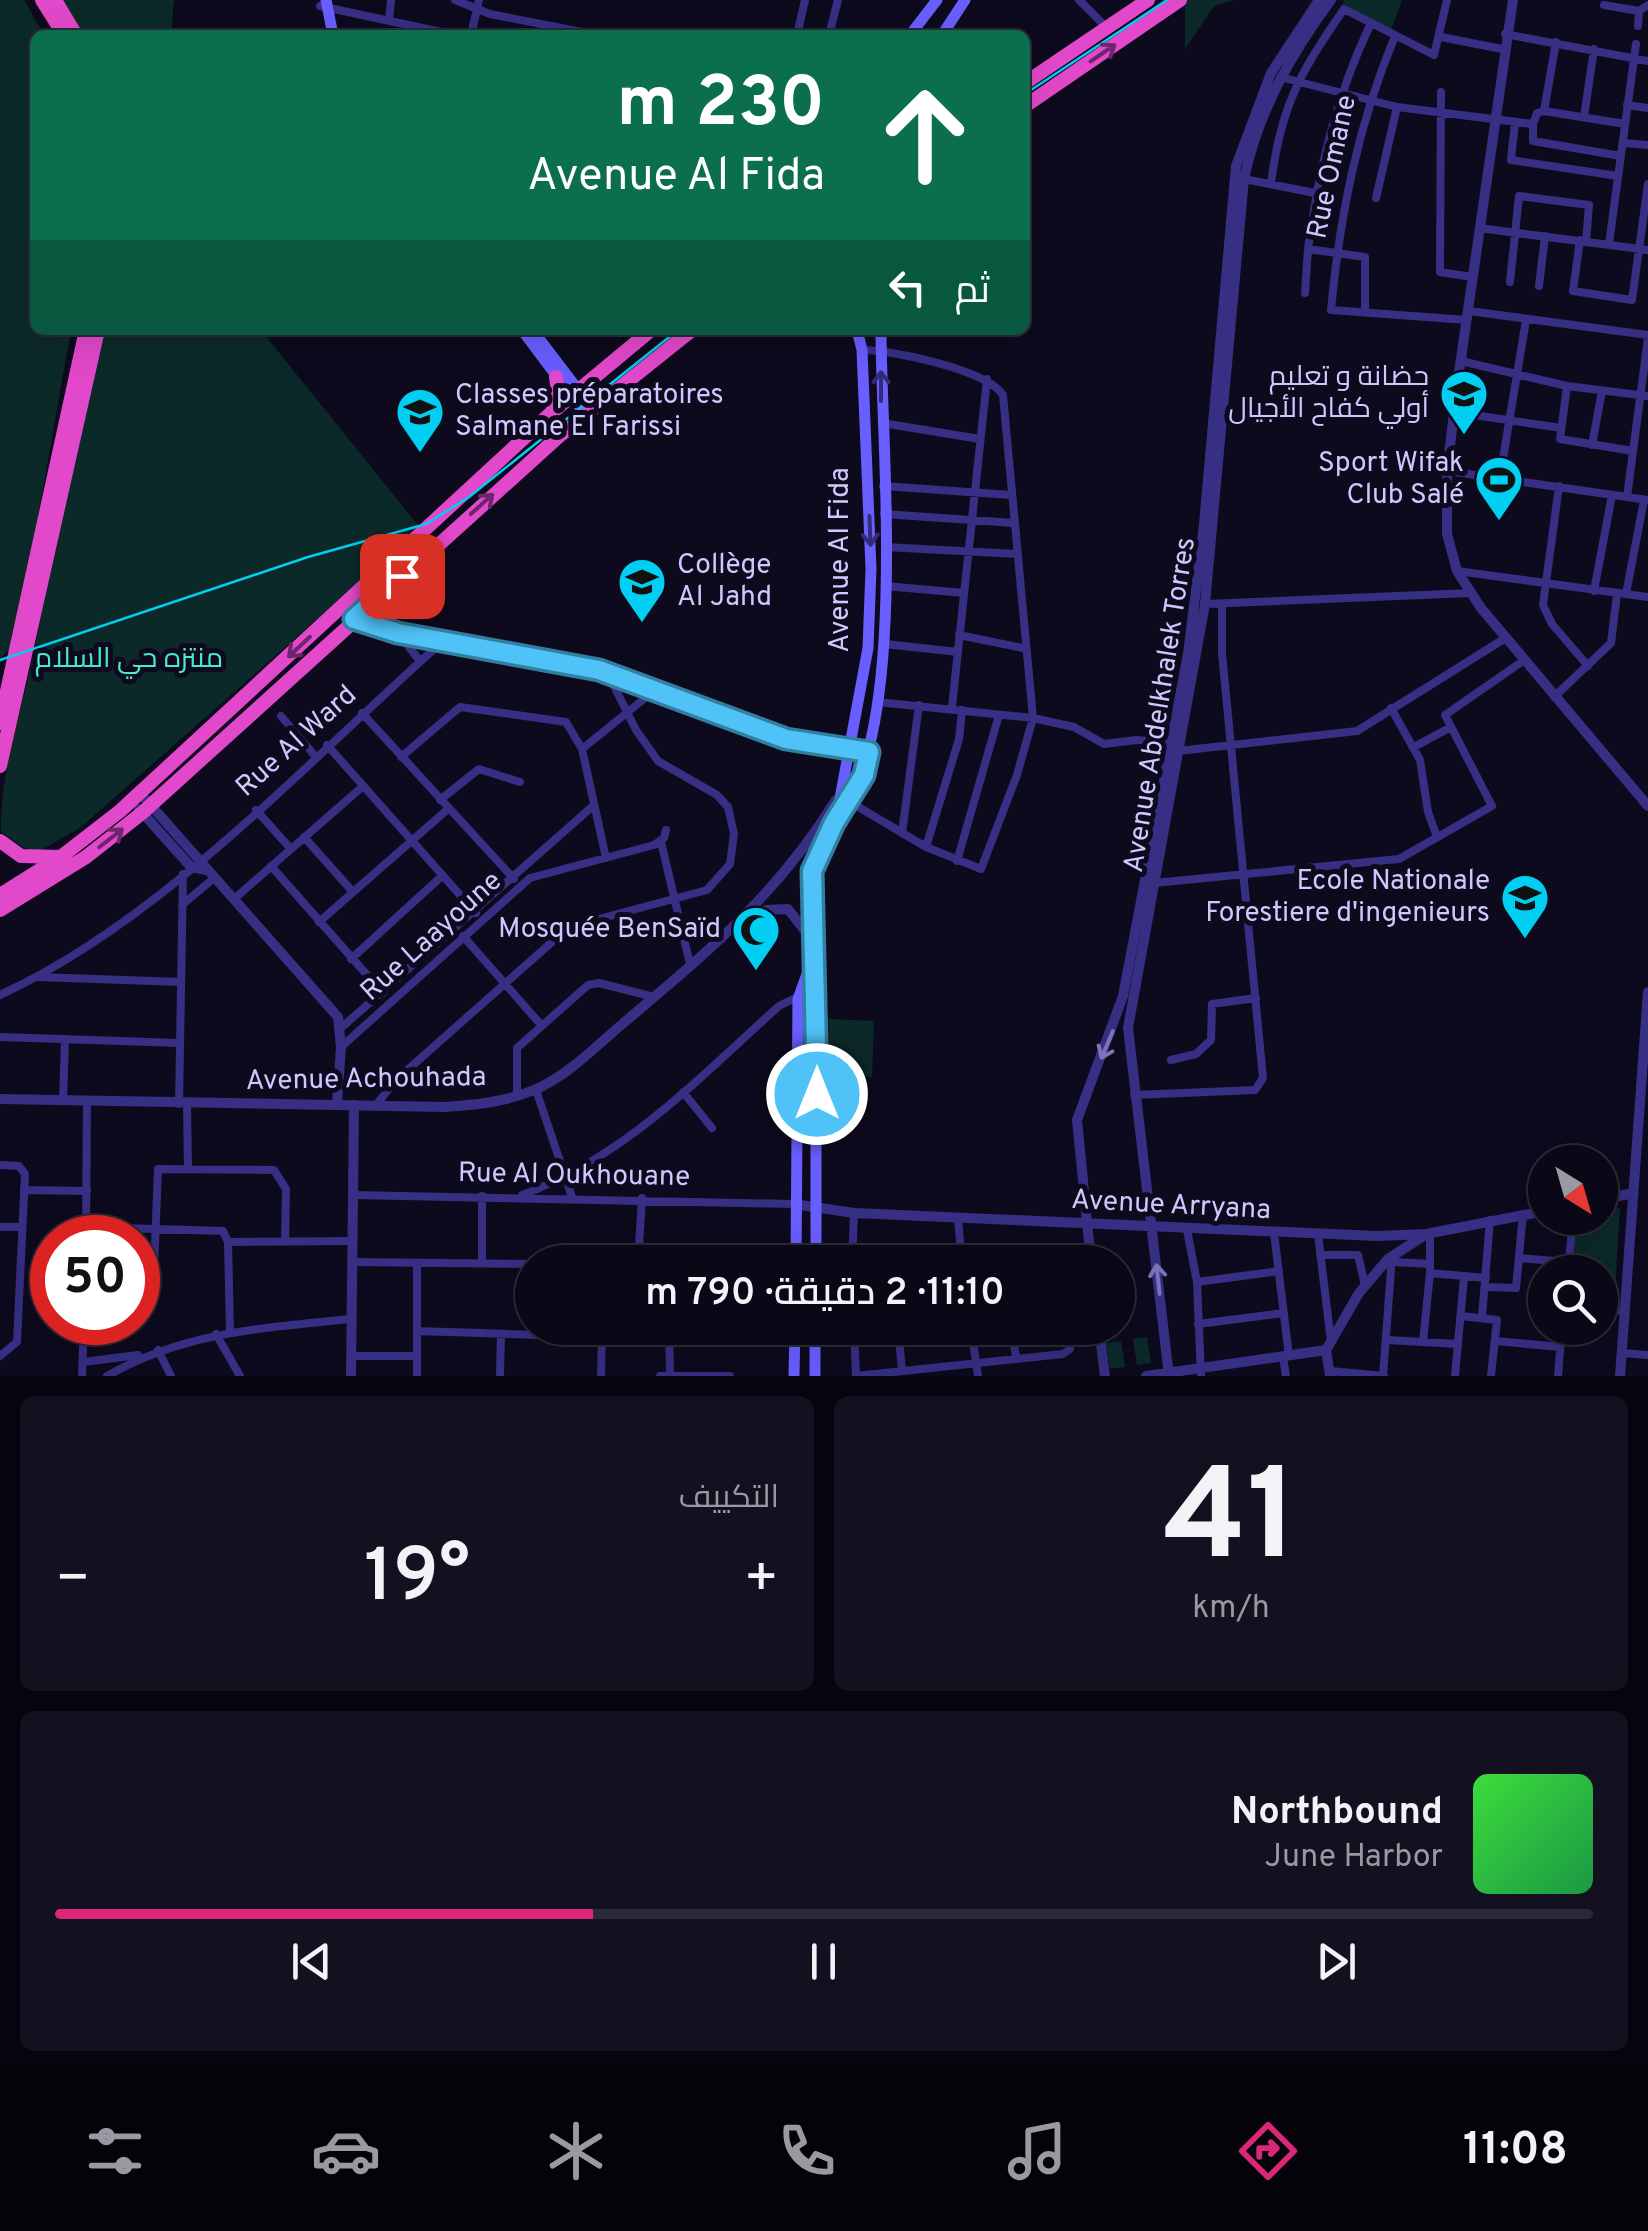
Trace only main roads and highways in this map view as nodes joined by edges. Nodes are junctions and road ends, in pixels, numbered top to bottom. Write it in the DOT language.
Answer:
graph roads {
  1 [pos="42,0"];
  2 [pos="55,0"];
  3 [pos="937,0"];
  4 [pos="964,0"];
  5 [pos="1148,0"];
  6 [pos="1180,0"];
  7 [pos="323,3"];
  8 [pos="61,30"];
  9 [pos="73,30"];
  10 [pos="328,30"];
  11 [pos="914,30"];
  12 [pos="945,30"];
  13 [pos="1030,80"];
  14 [pos="1030,103"];
  15 [pos="85,335"];
  16 [pos="97,335"];
  17 [pos="526,335"];
  18 [pos="535,335"];
  19 [pos="645,335"];
  20 [pos="686,335"];
  21 [pos="858,335"];
  22 [pos="881,335"];
  23 [pos="556,376"];
  24 [pos="574,393"];
  25 [pos="589,411"];
  26 [pos="550,414"];
  27 [pos="882,437"];
  28 [pos="864,438"];
  29 [pos="14,661"];
  30 [pos="0,671"];
  31 [pos="0,723"];
  32 [pos="0,766"];
  33 [pos="849,796"];
  34 [pos="141,803"];
  35 [pos="0,841"];
  36 [pos="62,856"];
  37 [pos="0,895"];
  38 [pos="0,910"];
  39 [pos="815,948"];
  40 [pos="795,1245"];
  41 [pos="817,1245"];
  42 [pos="795,1345"];
  43 [pos="815,1345"];
  44 [pos="794,1376"];
  45 [pos="815,1376"];
  1 -- 8 [label="highway"];
  2 -- 9 [label="highway"];
  3 -- 11 [label="main road"];
  4 -- 12 [label="main road"];
  5 -- 13 [label="highway"];
  14 -- 6 [label="highway, one-way"];
  7 -- 10 [label="main road"];
  15 -- 29 [label="highway"];
  16 -- 32 [label="highway"];
  17 -- 23 [label="main road"];
  18 -- 24 [label="main road"];
  19 -- 24 [label="highway"];
  20 -- 25 [label="highway"];
  21 -- 28 [label="main road, Avenue Al Fida"];
  27 -- 22 [label="main road, Avenue Al Fida, one-way"];
  23 -- 24 [label="main road"];
  23 -- 26 [label="highway"];
  24 -- 25 [label="main road"];
  24 -- 26 [label="highway"];
  34 -- 25 [label="highway, one-way"];
  26 -- 34 [label="highway, one-way"];
  27 -- 28 [label="main road"];
  27 -- 33 [label="main road, Avenue Al Fida"];
  28 -- 33 [label="main road, Avenue Al Fida, one-way"];
  29 -- 30 [label="highway"];
  29 -- 31 [label="highway"];
  33 -- 39 [label="main road, Avenue Al Fida"];
  34 -- 36 [label="highway"];
  38 -- 34 [label="highway, one-way"];
  35 -- 36 [label="highway"];
  36 -- 37 [label="highway"];
  39 -- 40 [label="main road"];
  39 -- 41 [label="main road, Avenue Al Fida"];
  42 -- 44 [label="main road"];
  43 -- 45 [label="main road"];
}
